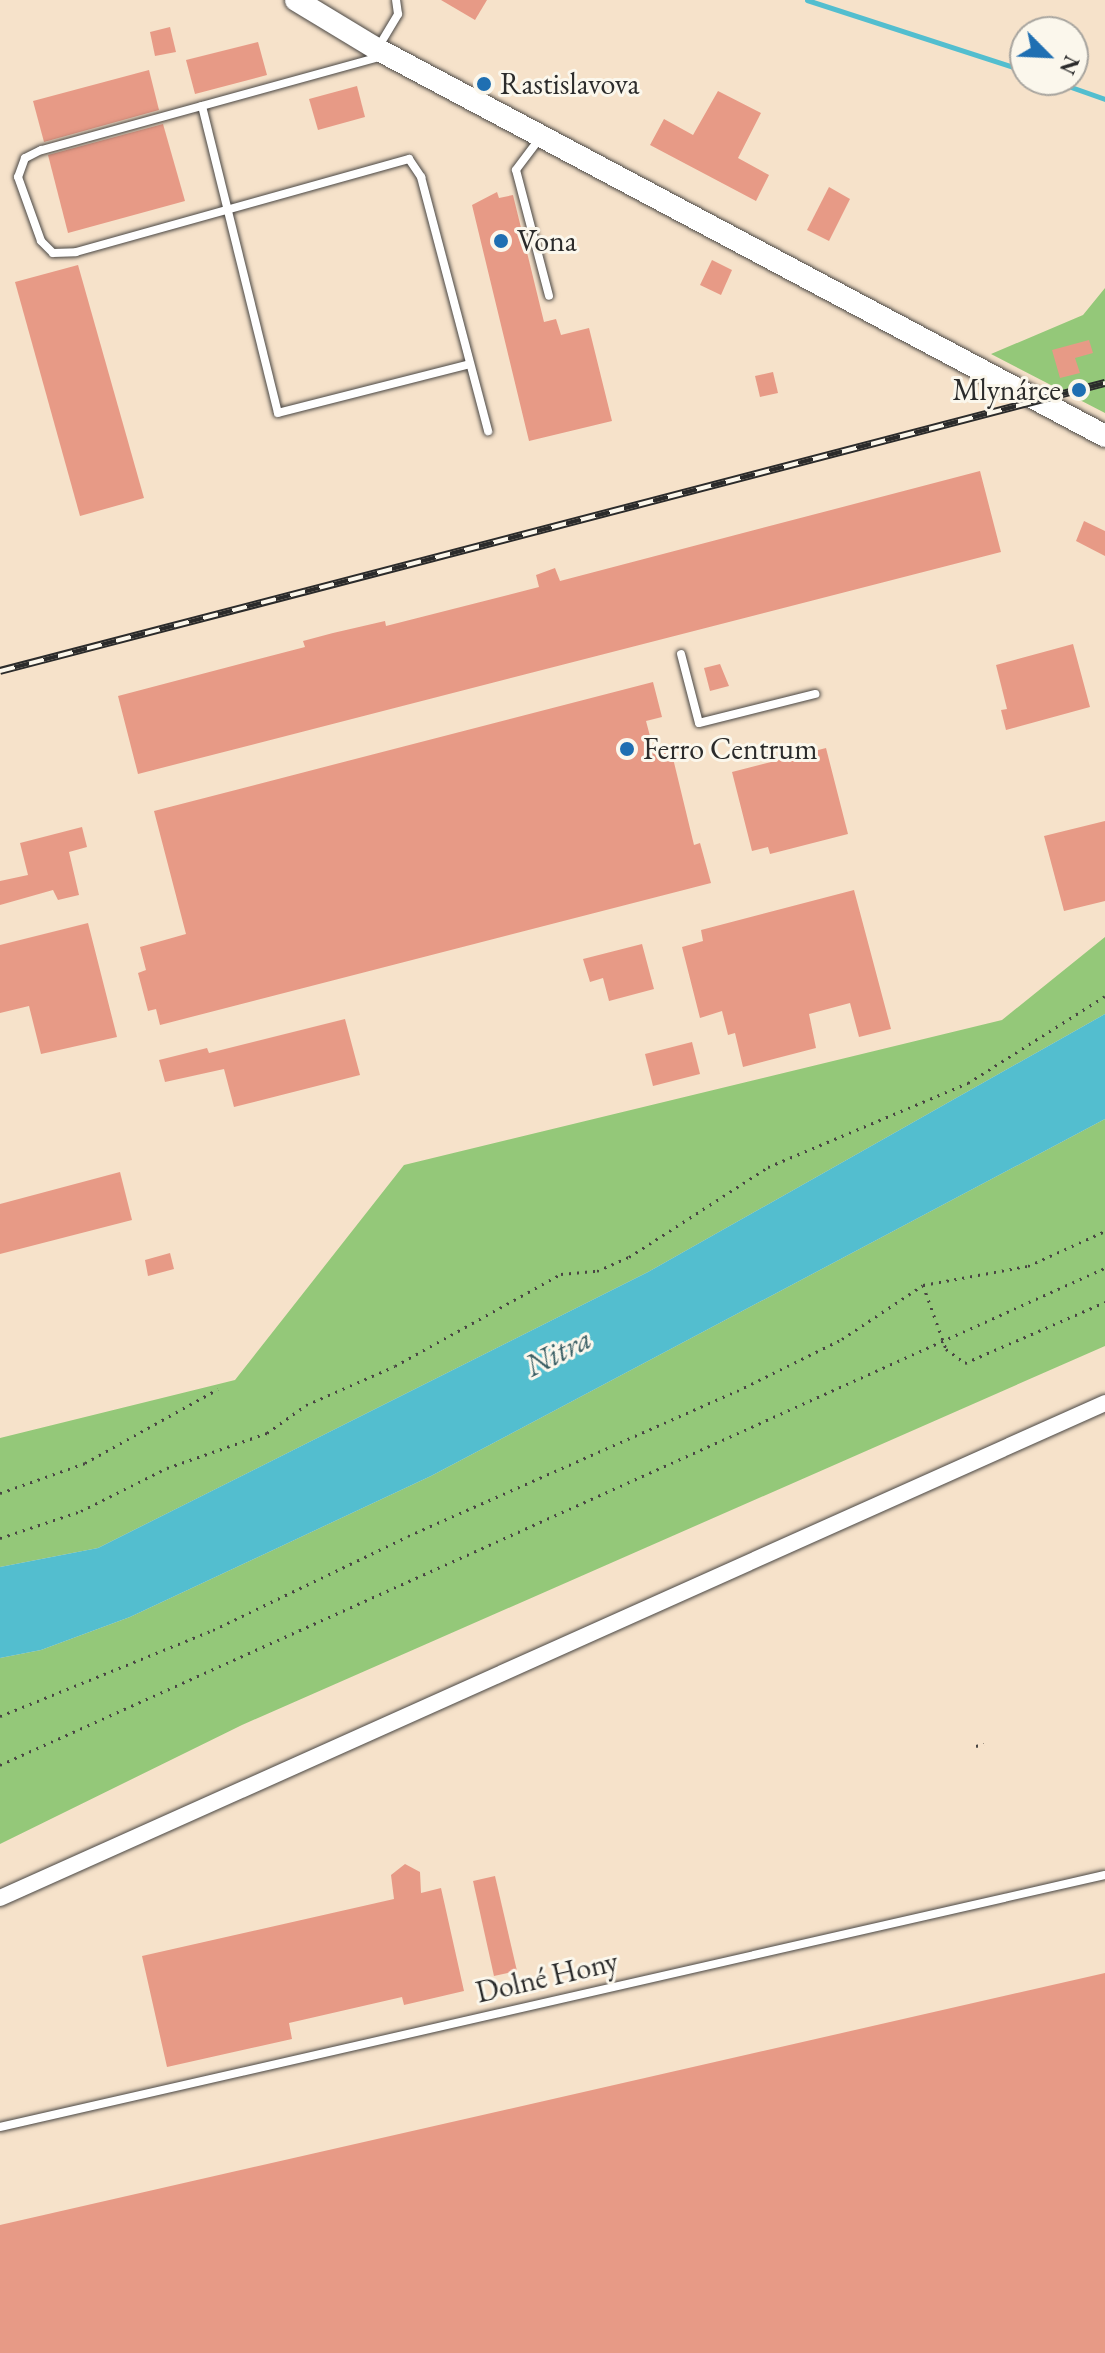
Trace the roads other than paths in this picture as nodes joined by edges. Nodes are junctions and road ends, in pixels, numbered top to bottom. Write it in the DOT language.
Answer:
graph roads {
  1 [pos="296,0"];
  2 [pos="396,0"];
  3 [pos="382,52"];
  4 [pos="202,106"];
  5 [pos="541,137"];
  6 [pos="228,209"];
  7 [pos="549,296"];
  8 [pos="470,364"];
  9 [pos="488,431"];
  10 [pos="1105,436"];
  11 [pos="681,654"];
  12 [pos="815,694"];
  13 [pos="1105,1403"];
  14 [pos="1105,1875"];
  15 [pos="0,1898"];
  16 [pos="0,2127"];
  1 -- 3 [label="street"];
  2 -- 3 [label="lane"];
  3 -- 4 [label="lane"];
  3 -- 5 [label="street"];
  4 -- 6 [label="lane"];
  4 -- 6 [label="lane"];
  5 -- 7 [label="lane"];
  5 -- 10 [label="street"];
  6 -- 8 [label="lane"];
  6 -- 8 [label="lane"];
  8 -- 9 [label="lane"];
  11 -- 12 [label="lane"];
  13 -- 15 [label="street"];
  14 -- 16 [label="lane, Dolné Hony"];
}
